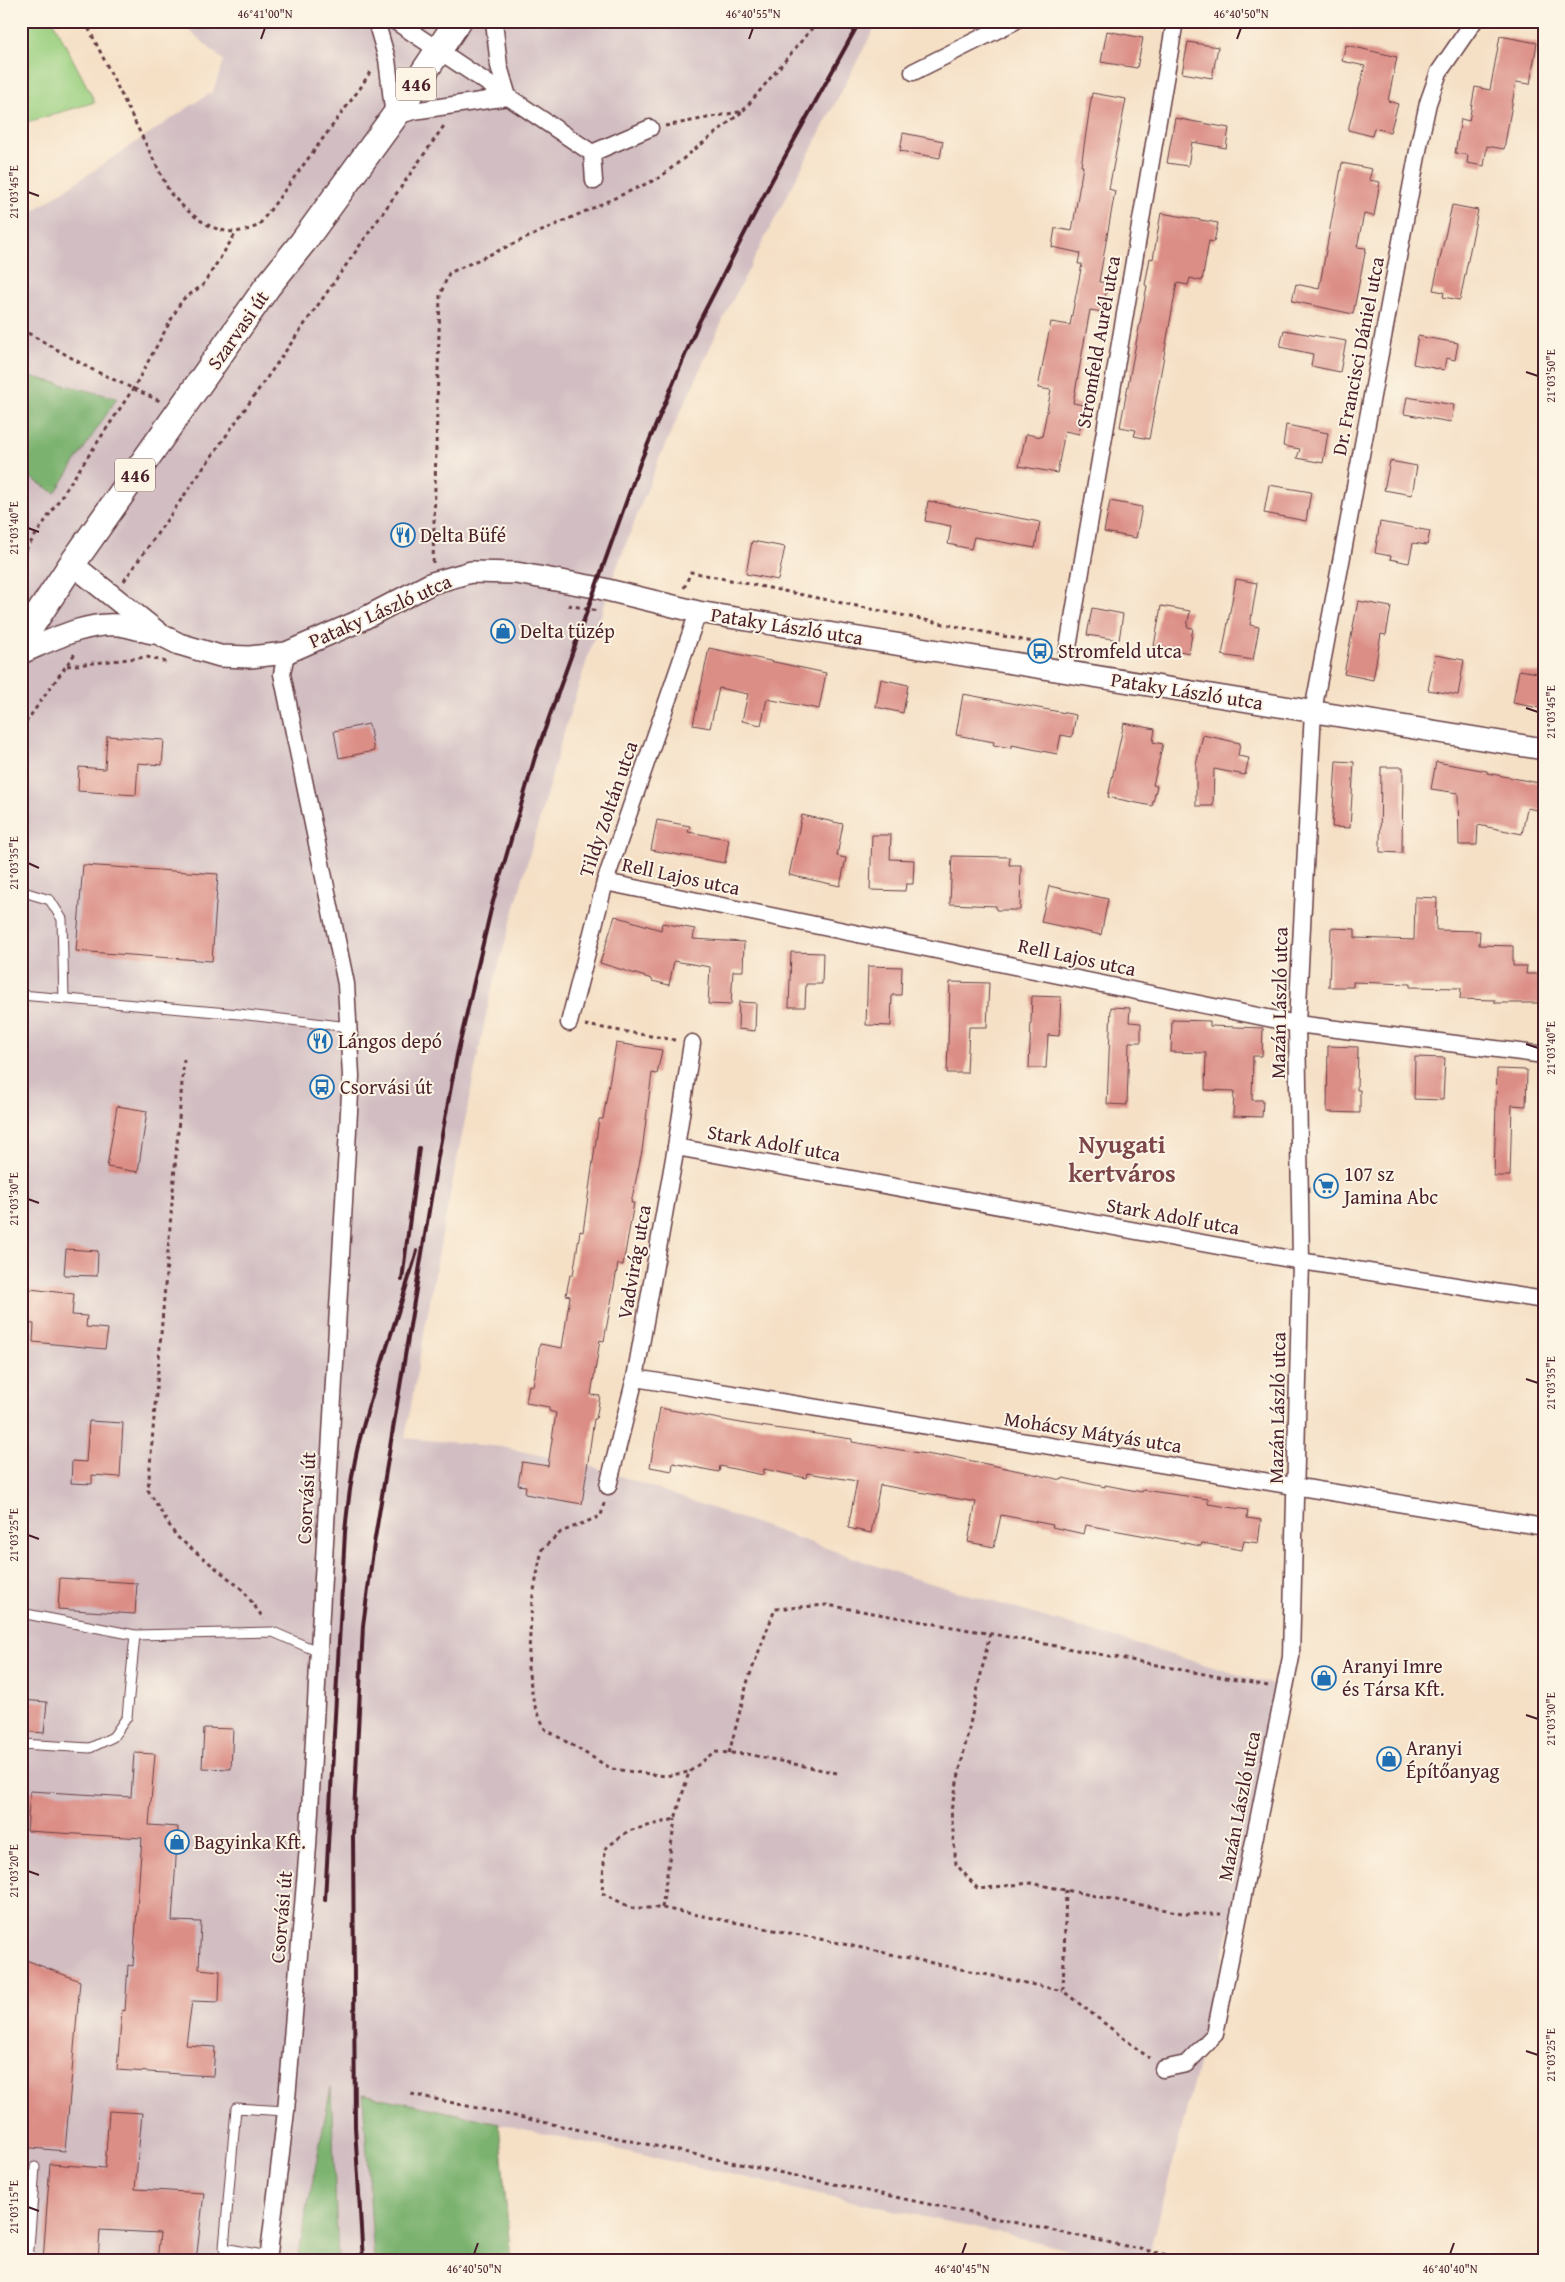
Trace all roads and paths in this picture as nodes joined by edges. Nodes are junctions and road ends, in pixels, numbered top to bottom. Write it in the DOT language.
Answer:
graph roads {
  1 [pos="86,21"];
  2 [pos="376,21"];
  3 [pos="395,21"];
  4 [pos="458,21"];
  5 [pos="494,21"];
  6 [pos="818,21"];
  7 [pos="1015,21"];
  8 [pos="1175,21"];
  9 [pos="1474,21"];
  10 [pos="384,47"];
  11 [pos="439,52"];
  12 [pos="914,72"];
  13 [pos="508,97"];
  14 [pos="448,107"];
  15 [pos="743,111"];
  16 [pos="394,117"];
  17 [pos="650,128"];
  18 [pos="592,154"];
  19 [pos="594,181"];
  20 [pos="236,233"];
  21 [pos="21,329"];
  22 [pos="133,389"];
  23 [pos="181,411"];
  24 [pos="21,557"];
  25 [pos="72,564"];
  26 [pos="432,583"];
  27 [pos="113,597"];
  28 [pos="560,604"];
  29 [pos="677,607"];
  30 [pos="606,612"];
  31 [pos="698,612"];
  32 [pos="94,626"];
  33 [pos="161,635"];
  34 [pos="21,641"];
  35 [pos="1067,649"];
  36 [pos="21,653"];
  37 [pos="286,653"];
  38 [pos="174,664"];
  39 [pos="67,666"];
  40 [pos="1064,671"];
  41 [pos="1313,711"];
  42 [pos="21,728"];
  43 [pos="1544,748"];
  44 [pos="606,882"];
  45 [pos="21,900"];
  46 [pos="21,995"];
  47 [pos="64,999"];
  48 [pos="569,1023"];
  49 [pos="1297,1024"];
  50 [pos="350,1027"];
  51 [pos="692,1043"];
  52 [pos="1544,1055"];
  53 [pos="184,1059"];
  54 [pos="676,1147"];
  55 [pos="1301,1261"];
  56 [pos="1544,1300"];
  57 [pos="635,1378"];
  58 [pos="608,1486"];
  59 [pos="1296,1488"];
  60 [pos="1544,1527"];
  61 [pos="21,1612"];
  62 [pos="273,1632"];
  63 [pos="990,1633"];
  64 [pos="135,1635"];
  65 [pos="319,1652"];
  66 [pos="1284,1690"];
  67 [pos="21,1744"];
  68 [pos="728,1753"];
  69 [pos="689,1772"];
  70 [pos="837,1773"];
  71 [pos="675,1819"];
  72 [pos="1066,1890"];
  73 [pos="662,1908"];
  74 [pos="1239,1913"];
  75 [pos="1063,1991"];
  76 [pos="1163,2069"];
  77 [pos="411,2094"];
  78 [pos="286,2111"];
  79 [pos="34,2167"];
  80 [pos="269,2258"];
  81 [pos="28,2261"];
  82 [pos="1196,2261"];
  1 -- 20 [label="path"];
  2 -- 10 [label="street"];
  3 -- 11 [label="street"];
  4 -- 11 [label="main road, Szarvasi út / 446"];
  5 -- 13 [label="street"];
  6 -- 15 [label="path"];
  7 -- 12 [label="street"];
  8 -- 35 [label="street, Stromfeld Aurél utca"];
  9 -- 41 [label="street, Dr. Francisci Dániel utca"];
  10 -- 16 [label="street"];
  10 -- 20 [label="path"];
  11 -- 13 [label="street"];
  11 -- 16 [label="main road, Szarvasi út / 446"];
  13 -- 14 [label="street"];
  13 -- 18 [label="street"];
  14 -- 16 [label="street"];
  14 -- 27 [label="path"];
  15 -- 17 [label="path"];
  15 -- 26 [label="path"];
  16 -- 23 [label="main road, Szarvasi út / 446"];
  17 -- 18 [label="street"];
  18 -- 19 [label="street"];
  20 -- 22 [label="path"];
  21 -- 22 [label="path"];
  22 -- 23 [label="path"];
  22 -- 24 [label="path"];
  23 -- 25 [label="main road, Szarvasi út / 446"];
  25 -- 27 [label="street, Pataky László utca"];
  25 -- 34 [label="main road, Szarvasi út / 446"];
  26 -- 29 [label="street, Pataky László utca"];
  26 -- 37 [label="street, Pataky László utca"];
  27 -- 33 [label="street, Pataky László utca"];
  28 -- 30 [label="path"];
  29 -- 31 [label="street, Pataky László utca"];
  29 -- 35 [label="path"];
  31 -- 40 [label="street, Pataky László utca"];
  31 -- 44 [label="street, Tildy Zoltán utca"];
  32 -- 33 [label="street"];
  32 -- 36 [label="street"];
  32 -- 39 [label="path"];
  33 -- 37 [label="street, Pataky László utca"];
  35 -- 40 [label="street, Stromfeld Aurél utca"];
  37 -- 50 [label="street, Csorvási út"];
  38 -- 39 [label="path"];
  39 -- 42 [label="path"];
  40 -- 41 [label="street, Pataky László utca"];
  41 -- 43 [label="street, Pataky László utca"];
  41 -- 49 [label="street, Mazán László utca"];
  44 -- 48 [label="street, Tildy Zoltán utca"];
  44 -- 49 [label="street, Rell Lajos utca"];
  45 -- 47 [label="lane"];
  46 -- 47 [label="lane"];
  47 -- 50 [label="lane"];
  48 -- 51 [label="path"];
  49 -- 52 [label="street, Rell Lajos utca"];
  49 -- 55 [label="street, Mazán László utca"];
  50 -- 65 [label="street, Csorvási út"];
  51 -- 54 [label="street, Vadvirág utca"];
  53 -- 62 [label="path"];
  54 -- 55 [label="street, Stark Adolf utca"];
  54 -- 57 [label="street, Vadvirág utca"];
  55 -- 56 [label="street, Stark Adolf utca"];
  55 -- 59 [label="street, Mazán László utca"];
  57 -- 58 [label="street, Vadvirág utca"];
  57 -- 59 [label="street, Mohácsy Mátyás utca"];
  58 -- 69 [label="path"];
  59 -- 60 [label="street, Mohácsy Mátyás utca"];
  59 -- 66 [label="street, Mazán László utca"];
  61 -- 64 [label="lane"];
  62 -- 64 [label="lane"];
  62 -- 65 [label="lane"];
  63 -- 66 [label="path"];
  63 -- 68 [label="path"];
  63 -- 72 [label="path"];
  64 -- 67 [label="lane"];
  65 -- 78 [label="street, Csorvási út"];
  66 -- 74 [label="street, Mazán László utca"];
  68 -- 69 [label="path"];
  68 -- 70 [label="path"];
  69 -- 71 [label="path"];
  71 -- 73 [label="path"];
  71 -- 73 [label="path"];
  72 -- 74 [label="path"];
  72 -- 75 [label="path"];
  73 -- 75 [label="path"];
  74 -- 76 [label="street, Mazán László utca"];
  75 -- 76 [label="path"];
  77 -- 82 [label="path"];
  78 -- 80 [label="street, Csorvási út"];
  78 -- 80 [label="lane"];
  79 -- 81 [label="lane"];
}
